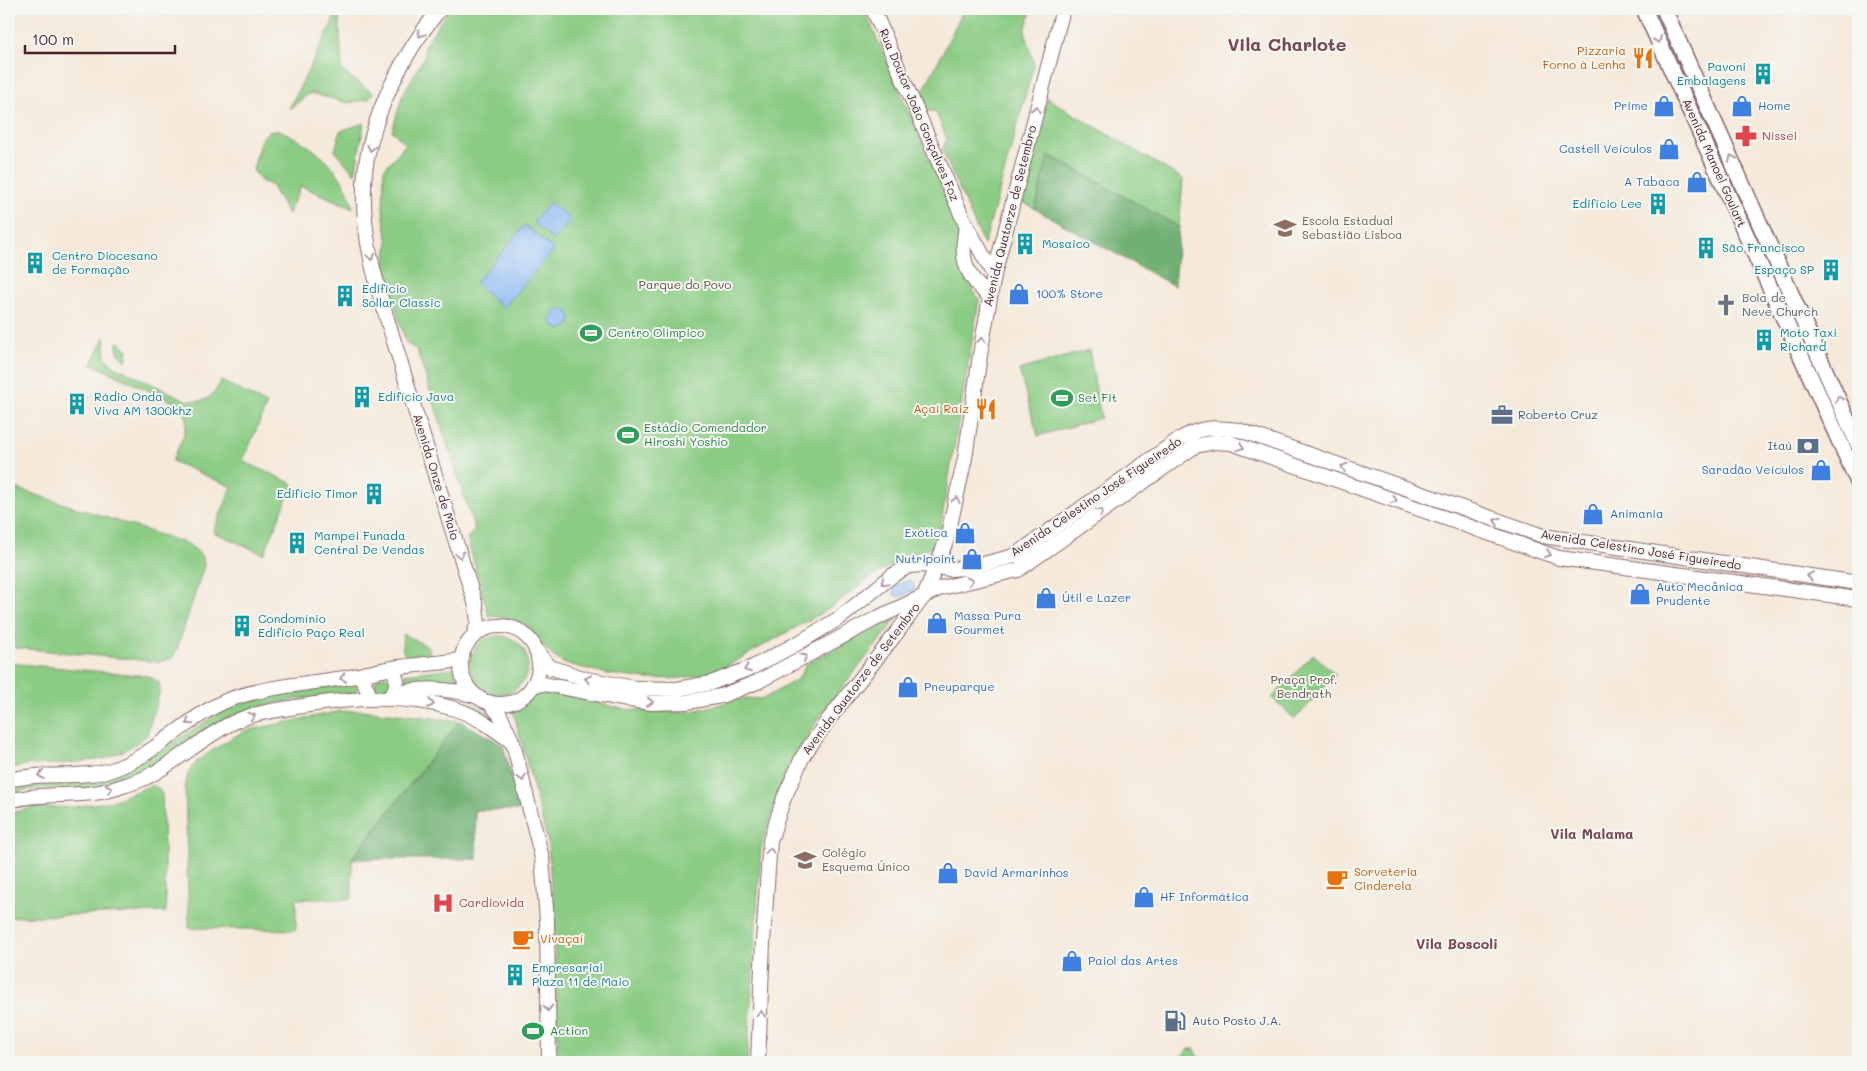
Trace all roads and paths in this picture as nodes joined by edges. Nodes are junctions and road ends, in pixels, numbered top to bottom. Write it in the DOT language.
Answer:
graph roads {
  1 [pos="440,9"];
  2 [pos="873,9"];
  3 [pos="1063,9"];
  4 [pos="1644,9"];
  5 [pos="1664,9"];
  6 [pos="964,227"];
  7 [pos="993,277"];
  8 [pos="989,296"];
  9 [pos="1858,444"];
  10 [pos="1858,482"];
  11 [pos="937,566"];
  12 [pos="1858,583"];
  13 [pos="924,596"];
  14 [pos="1858,599"];
  15 [pos="473,636"];
  16 [pos="536,651"];
  17 [pos="461,660"];
  18 [pos="393,668"];
  19 [pos="366,673"];
  20 [pos="533,685"];
  21 [pos="476,696"];
  22 [pos="382,698"];
  23 [pos="489,702"];
  24 [pos="513,743"];
  25 [pos="9,780"];
  26 [pos="9,801"];
  27 [pos="550,1062"];
  28 [pos="758,1062"];
  1 -- 15 [label="street, Avenida Onze de Maio, one-way"];
  2 -- 6 [label="street, Rua Doutor João Gonçalves Foz"];
  7 -- 3 [label="street, Avenida Quatorze de Setembro, one-way"];
  4 -- 10 [label="main road, Avenida Manoel Goulart, one-way"];
  9 -- 5 [label="main road, Avenida Manoel Goulart, one-way"];
  6 -- 7 [label="street, Rua Doutor João Gonçalves Foz"];
  6 -- 8 [label="street"];
  7 -- 8 [label="street, Avenida Quatorze de Setembro"];
  11 -- 8 [label="street, Avenida Quatorze de Setembro, one-way"];
  12 -- 11 [label="street, Avenida Celestino José Figueiredo, one-way"];
  11 -- 13 [label="street, Avenida Quatorze de Setembro"];
  11 -- 16 [label="street, Avenida Celestino José Figueiredo, one-way"];
  13 -- 14 [label="street, Avenida Celestino José Figueiredo, one-way"];
  20 -- 13 [label="street, Avenida Celestino José Figueiredo, one-way"];
  28 -- 13 [label="street, Avenida Quatorze de Setembro, one-way"];
  15 -- 16 [label="street"];
  15 -- 17 [label="street"];
  16 -- 20 [label="street"];
  17 -- 18 [label="street"];
  17 -- 21 [label="street"];
  18 -- 19 [label="street"];
  18 -- 22 [label="street"];
  19 -- 22 [label="street"];
  19 -- 25 [label="street, one-way"];
  20 -- 23 [label="street"];
  21 -- 22 [label="street"];
  21 -- 23 [label="street"];
  22 -- 24 [label="street, one-way"];
  26 -- 22 [label="street, one-way"];
  23 -- 24 [label="street"];
  24 -- 27 [label="street, one-way"];
}
